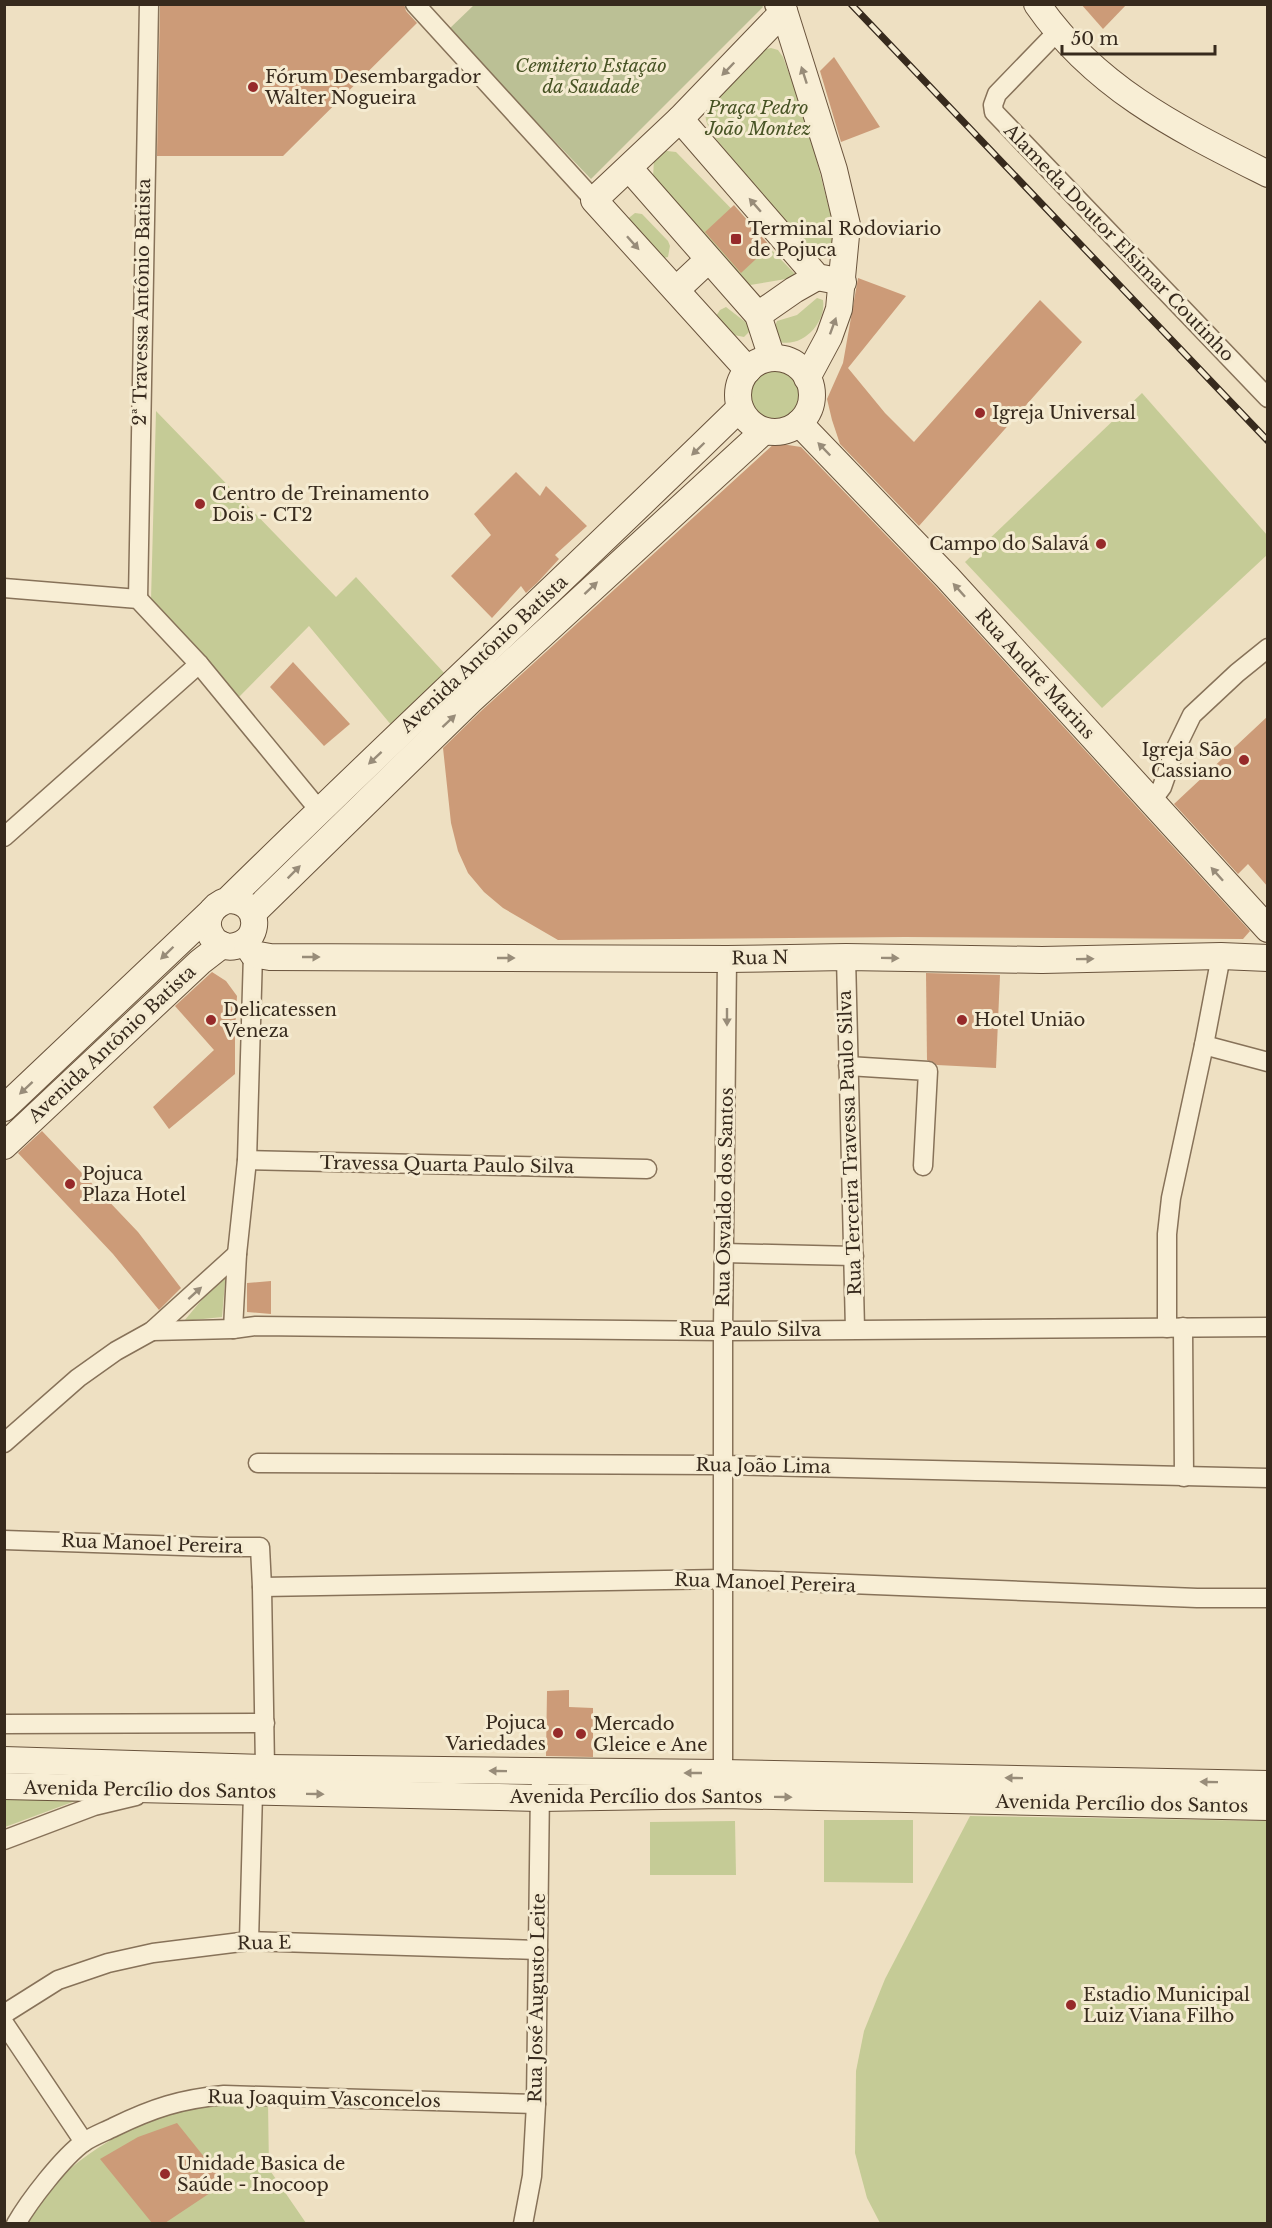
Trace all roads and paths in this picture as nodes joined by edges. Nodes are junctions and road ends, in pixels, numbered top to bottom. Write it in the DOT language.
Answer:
graph roads {
  1 [pos="149,4"];
  2 [pos="415,4"];
  3 [pos="1037,4"];
  4 [pos="781,8"];
  5 [pos="1056,32"];
  6 [pos="680,118"];
  7 [pos="629,168"];
  8 [pos="1268,174"];
  9 [pos="594,200"];
  10 [pos="708,260"];
  11 [pos="817,277"];
  12 [pos="843,282"];
  13 [pos="676,290"];
  14 [pos="758,315"];
  15 [pos="772,358"];
  16 [pos="748,370"];
  17 [pos="807,378"];
  18 [pos="1268,398"];
  19 [pos="740,408"];
  20 [pos="799,423"];
  21 [pos="764,431"];
  22 [pos="4,588"];
  23 [pos="138,599"];
  24 [pos="1268,648"];
  25 [pos="199,664"];
  26 [pos="407,743"];
  27 [pos="1151,802"];
  28 [pos="319,810"];
  29 [pos="4,837"];
  30 [pos="219,906"];
  31 [pos="253,913"];
  32 [pos="1262,923"];
  33 [pos="240,947"];
  34 [pos="1230,956"];
  35 [pos="846,957"];
  36 [pos="1268,958"];
  37 [pos="727,959"];
  38 [pos="1204,1045"];
  39 [pos="1268,1062"];
  40 [pos="848,1066"];
  41 [pos="4,1108"];
  42 [pos="4,1146"];
  43 [pos="247,1161"];
  44 [pos="923,1166"];
  45 [pos="647,1169"];
  46 [pos="724,1253"];
  47 [pos="237,1254"];
  48 [pos="854,1256"];
  49 [pos="1268,1327"];
  50 [pos="1175,1328"];
  51 [pos="233,1329"];
  52 [pos="855,1329"];
  53 [pos="152,1331"];
  54 [pos="723,1331"];
  55 [pos="4,1443"];
  56 [pos="258,1463"];
  57 [pos="723,1465"];
  58 [pos="1184,1477"];
  59 [pos="1268,1478"];
  60 [pos="4,1540"];
  61 [pos="722,1579"];
  62 [pos="262,1587"];
  63 [pos="1268,1598"];
  64 [pos="265,1723"];
  65 [pos="4,1724"];
  66 [pos="4,1760"];
  67 [pos="265,1768"];
  68 [pos="541,1772"];
  69 [pos="170,1777"];
  70 [pos="723,1784"];
  71 [pos="1268,1784"];
  72 [pos="4,1786"];
  73 [pos="926,1788"];
  74 [pos="253,1792"];
  75 [pos="539,1798"];
  76 [pos="1268,1807"];
  77 [pos="4,1840"];
  78 [pos="249,1941"];
  79 [pos="537,1950"];
  80 [pos="4,2014"];
  81 [pos="4,2023"];
  82 [pos="536,2104"];
  83 [pos="84,2142"];
  84 [pos="16,2223"];
  85 [pos="523,2223"];
  1 -- 23 [label="street, 2ª Travessa Antônio Batista"];
  2 -- 9 [label="street"];
  3 -- 5 [label="street"];
  4 -- 6 [label="street, one-way"];
  12 -- 4 [label="street, one-way"];
  5 -- 8 [label="street"];
  5 -- 18 [label="street, Alameda Doutor Elsimar Coutinho"];
  6 -- 7 [label="street"];
  11 -- 6 [label="street, one-way"];
  7 -- 9 [label="street"];
  7 -- 10 [label="street"];
  9 -- 13 [label="street, one-way"];
  10 -- 13 [label="street"];
  10 -- 14 [label="street"];
  11 -- 12 [label="street"];
  11 -- 14 [label="street"];
  17 -- 12 [label="street, one-way"];
  13 -- 16 [label="street"];
  14 -- 15 [label="street"];
  15 -- 16 [label="street"];
  15 -- 17 [label="street"];
  16 -- 19 [label="street"];
  17 -- 20 [label="street"];
  19 -- 21 [label="street"];
  19 -- 26 [label="street, Avenida Antônio Batista, one-way"];
  20 -- 21 [label="street"];
  27 -- 20 [label="street, Rua André Marins, one-way"];
  26 -- 21 [label="street, Avenida Antônio Batista, one-way"];
  22 -- 23 [label="street"];
  23 -- 25 [label="street"];
  24 -- 27 [label="street"];
  25 -- 28 [label="street"];
  25 -- 29 [label="street"];
  26 -- 28 [label="street, Avenida Antônio Batista, one-way"];
  31 -- 26 [label="street, Avenida Antônio Batista, one-way"];
  32 -- 27 [label="street, Rua André Marins, one-way"];
  28 -- 30 [label="street, Avenida Antônio Batista"];
  30 -- 31 [label="street"];
  30 -- 33 [label="street"];
  30 -- 41 [label="street, Avenida Antônio Batista, one-way"];
  31 -- 33 [label="street"];
  32 -- 34 [label="street"];
  33 -- 37 [label="street, Rua N, one-way"];
  33 -- 42 [label="street, Avenida Antônio Batista"];
  33 -- 43 [label="street"];
  35 -- 34 [label="street, Rua N, one-way"];
  34 -- 36 [label="street, Rua N"];
  34 -- 38 [label="street"];
  35 -- 37 [label="street, Rua N"];
  35 -- 40 [label="street, Rua Terceira Travessa Paulo Silva"];
  37 -- 46 [label="street, Rua Osvaldo dos Santos, one-way"];
  38 -- 39 [label="street"];
  38 -- 50 [label="street"];
  40 -- 44 [label="street"];
  40 -- 48 [label="street, Rua Terceira Travessa Paulo Silva"];
  43 -- 45 [label="street, Travessa Quarta Paulo Silva"];
  43 -- 47 [label="street"];
  46 -- 48 [label="street"];
  46 -- 54 [label="street, Rua Osvaldo dos Santos"];
  47 -- 51 [label="street"];
  53 -- 47 [label="street, Rua Paulo Silva, one-way"];
  48 -- 52 [label="street, Rua Terceira Travessa Paulo Silva"];
  49 -- 50 [label="street, Rua Paulo Silva"];
  50 -- 52 [label="street, Rua Paulo Silva"];
  50 -- 58 [label="street"];
  51 -- 53 [label="street, Rua Paulo Silva"];
  51 -- 54 [label="street, Rua Paulo Silva"];
  52 -- 54 [label="street, Rua Paulo Silva"];
  53 -- 55 [label="street, Rua Paulo Silva"];
  54 -- 57 [label="street, Rua Osvaldo dos Santos"];
  56 -- 57 [label="street, Rua João Lima"];
  57 -- 58 [label="street, Rua João Lima"];
  57 -- 61 [label="street, Rua Osvaldo dos Santos"];
  58 -- 59 [label="street, Rua João Lima"];
  60 -- 62 [label="street, Rua Manoel Pereira"];
  61 -- 62 [label="street, Rua Manoel Pereira"];
  61 -- 63 [label="street, Rua Manoel Pereira"];
  61 -- 70 [label="street, Rua Osvaldo dos Santos"];
  62 -- 64 [label="street, Rua Manoel Pereira"];
  64 -- 65 [label="street"];
  64 -- 67 [label="street, Rua Manoel Pereira"];
  66 -- 69 [label="street, Avenida Percílio dos Santos"];
  68 -- 67 [label="street, Avenida Percílio dos Santos, one-way"];
  67 -- 69 [label="street, Avenida Percílio dos Santos"];
  70 -- 68 [label="street, Avenida Percílio dos Santos, one-way"];
  68 -- 75 [label="street, Rua José Augusto Leite"];
  69 -- 72 [label="street, Avenida Percílio dos Santos"];
  69 -- 74 [label="street, Avenida Percílio dos Santos"];
  69 -- 77 [label="street"];
  70 -- 73 [label="street, Avenida Percílio dos Santos"];
  70 -- 75 [label="street, Avenida Percílio dos Santos"];
  71 -- 73 [label="street, Avenida Percílio dos Santos, one-way"];
  73 -- 76 [label="street, Avenida Percílio dos Santos"];
  74 -- 75 [label="street, Avenida Percílio dos Santos, one-way"];
  74 -- 78 [label="street"];
  75 -- 79 [label="street, Rua José Augusto Leite"];
  78 -- 79 [label="street, Rua E"];
  78 -- 80 [label="street, Rua E"];
  79 -- 82 [label="street, Rua José Augusto Leite"];
  81 -- 83 [label="street"];
  82 -- 83 [label="street, Rua Joaquim Vasconcelos"];
  82 -- 85 [label="street, Rua José Augusto Leite"];
  83 -- 84 [label="street, Rua Joaquim Vasconcelos"];
}
